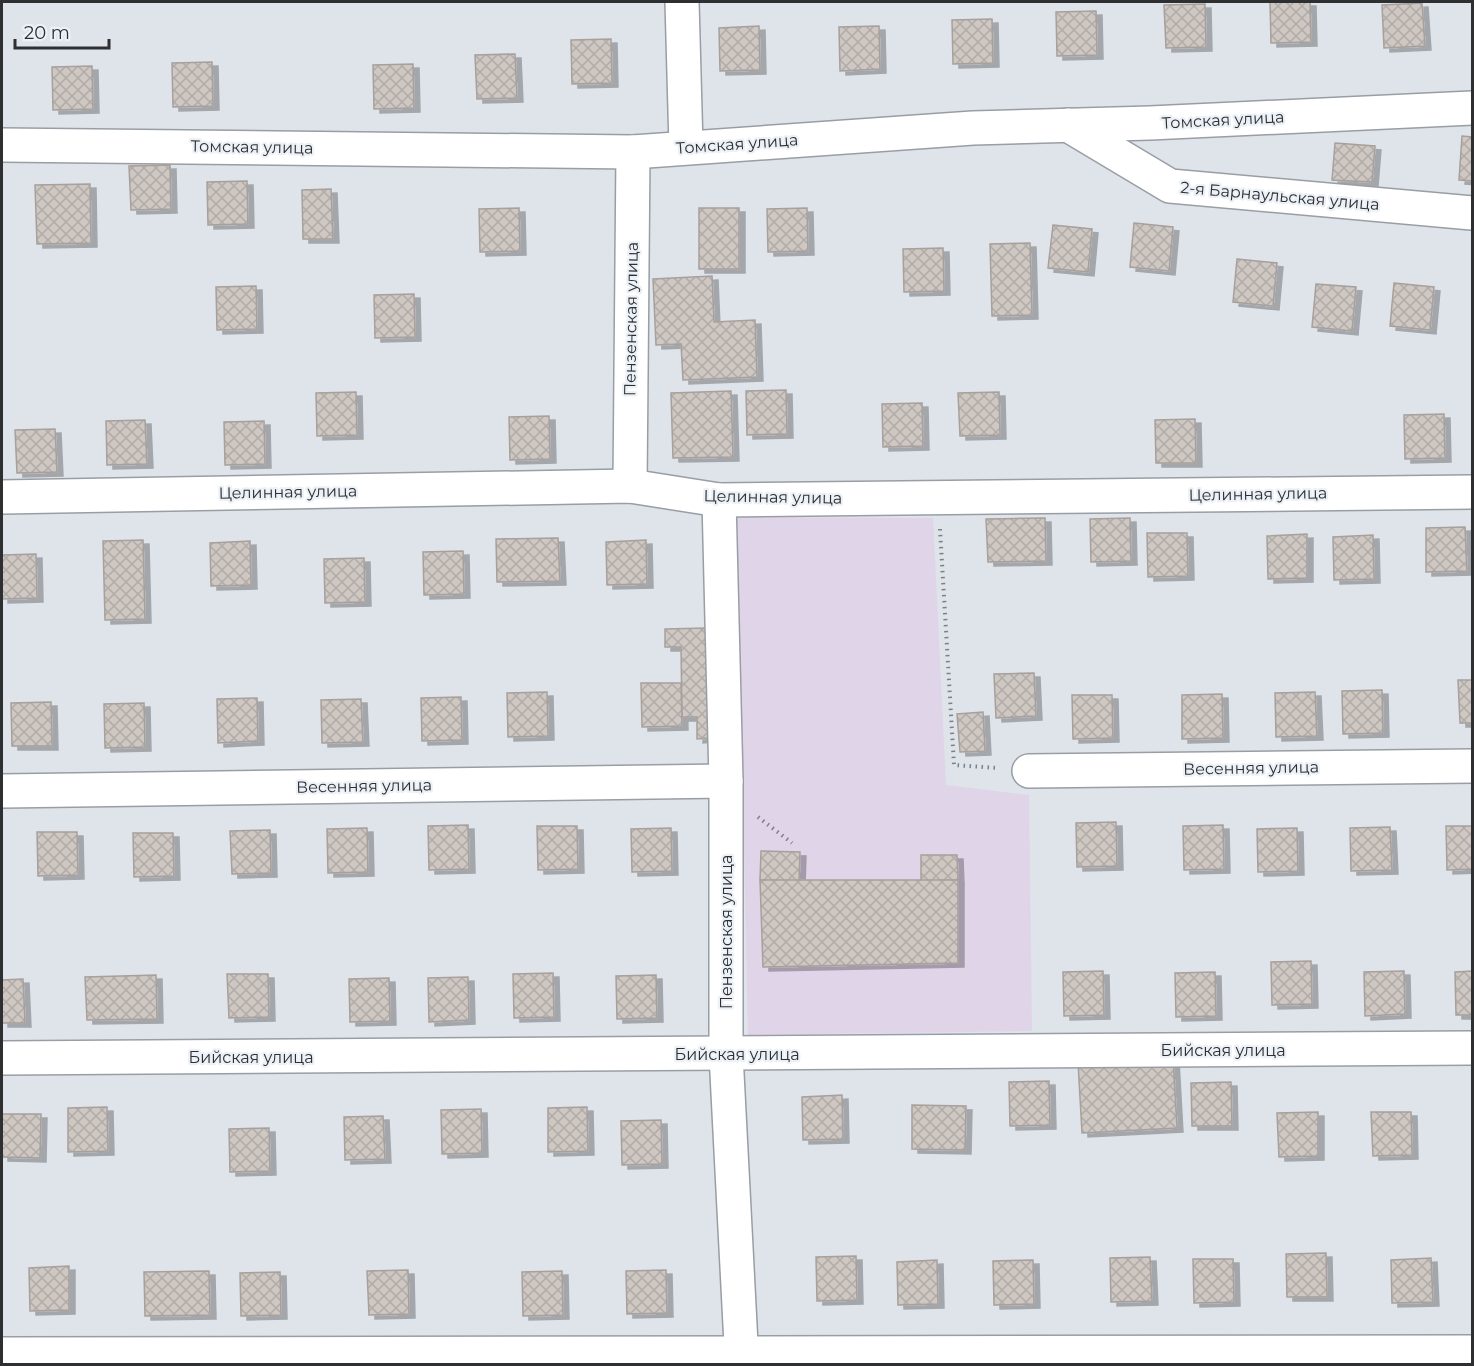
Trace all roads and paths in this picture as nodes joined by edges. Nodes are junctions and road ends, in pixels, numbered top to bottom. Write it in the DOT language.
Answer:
graph roads {
  1 [pos="682,2"];
  2 [pos="1473,108"];
  3 [pos="1068,125"];
  4 [pos="2,145"];
  5 [pos="686,147"];
  6 [pos="633,152"];
  7 [pos="1473,213"];
  8 [pos="630,486"];
  9 [pos="1473,492"];
  10 [pos="2,497"];
  11 [pos="938,497"];
  12 [pos="719,500"];
  13 [pos="1473,766"];
  14 [pos="1029,771"];
  15 [pos="726,781"];
  16 [pos="2,791"];
  17 [pos="1473,1048"];
  18 [pos="726,1054"];
  19 [pos="2,1058"];
  20 [pos="1473,1352"];
  21 [pos="2,1354"];
  22 [pos="741,1358"];
  1 -- 5 [label="street"];
  2 -- 3 [label="street, Томская улица"];
  3 -- 5 [label="street, Томская улица"];
  3 -- 7 [label="street, 2-я Барнаульская улица"];
  4 -- 6 [label="street, Томская улица"];
  5 -- 6 [label="street, Томская улица"];
  6 -- 8 [label="street, Пензенская улица"];
  8 -- 10 [label="street, Целинная улица"];
  8 -- 12 [label="street, Целинная улица"];
  9 -- 11 [label="street, Целинная улица"];
  11 -- 12 [label="street, Целинная улица"];
  11 -- 14 [label="path"];
  12 -- 15 [label="street, Пензенская улица"];
  13 -- 14 [label="street, Весенняя улица"];
  15 -- 16 [label="street, Весенняя улица"];
  15 -- 18 [label="street, Пензенская улица"];
  17 -- 18 [label="street, Бийская улица"];
  18 -- 19 [label="street, Бийская улица"];
  18 -- 22 [label="street, Пензенская улица"];
  20 -- 22 [label="street"];
  21 -- 22 [label="street"];
}
